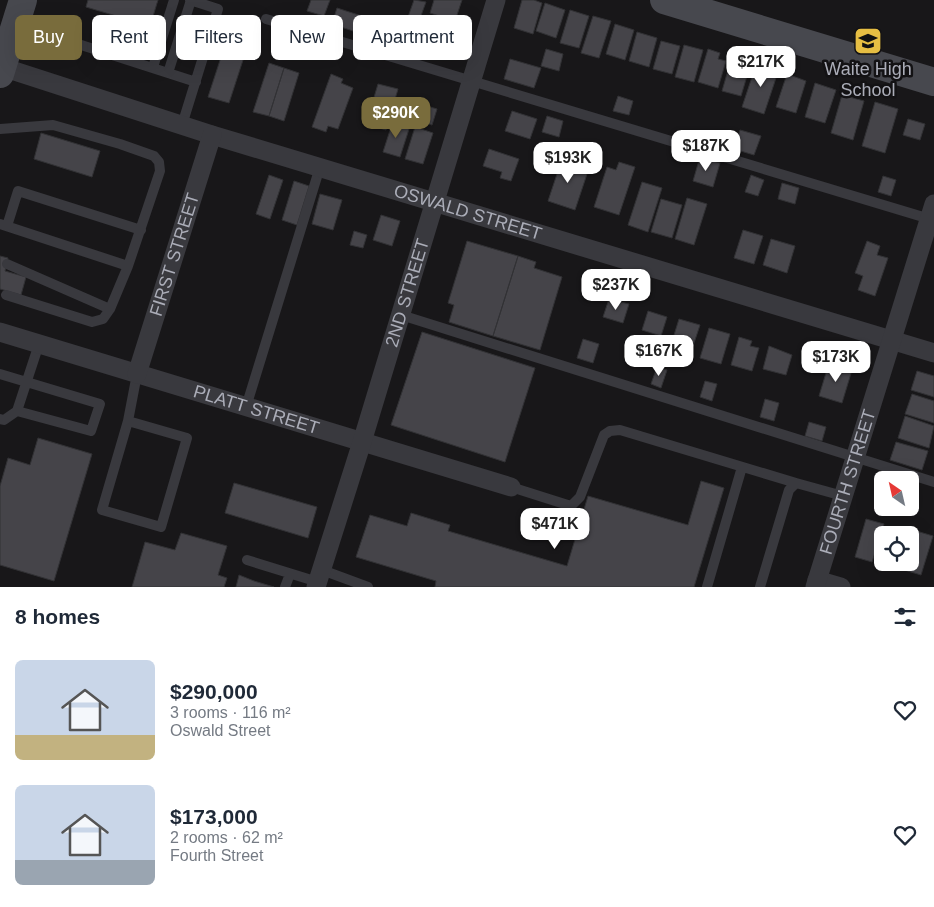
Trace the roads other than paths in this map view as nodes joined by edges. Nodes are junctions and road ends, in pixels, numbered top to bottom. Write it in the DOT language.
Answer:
graph roads {
  1 [pos="174,0"];
  2 [pos="191,0"];
  3 [pos="496,0"];
  4 [pos="664,0"];
  5 [pos="19,12"];
  6 [pos="266,20"];
  7 [pos="152,67"];
  8 [pos="1,69"];
  9 [pos="168,73"];
  10 [pos="472,80"];
  11 [pos="196,82"];
  12 [pos="934,82"];
  13 [pos="182,125"];
  14 [pos="0,128"];
  15 [pos="212,135"];
  16 [pos="320,167"];
  17 [pos="435,202"];
  18 [pos="932,214"];
  19 [pos="4,225"];
  20 [pos="141,230"];
  21 [pos="7,264"];
  22 [pos="128,266"];
  23 [pos="6,295"];
  24 [pos="110,309"];
  25 [pos="401,315"];
  26 [pos="0,332"];
  27 [pos="892,340"];
  28 [pos="40,344"];
  29 [pos="934,353"];
  30 [pos="0,374"];
  31 [pos="137,374"];
  32 [pos="27,382"];
  33 [pos="246,407"];
  34 [pos="17,412"];
  35 [pos="0,420"];
  36 [pos="128,421"];
  37 [pos="362,442"];
  38 [pos="856,458"];
  39 [pos="742,467"];
  40 [pos="934,482"];
  41 [pos="796,483"];
  42 [pos="511,487"];
  43 [pos="844,496"];
  44 [pos="246,560"];
  45 [pos="290,574"];
  46 [pos="319,580"];
  47 [pos="816,583"];
  48 [pos="285,587"];
  49 [pos="368,587"];
  50 [pos="707,587"];
  51 [pos="760,587"];
  52 [pos="841,587"];
  1 -- 7 [label="lane"];
  2 -- 9 [label="lane"];
  2 -- 11 [label="lane"];
  3 -- 10 [label="street, 2ND STREET"];
  4 -- 12 [label="street"];
  5 -- 7 [label="lane"];
  5 -- 8 [label="street"];
  6 -- 10 [label="lane"];
  7 -- 9 [label="lane"];
  8 -- 13 [label="street, OSWALD STREET"];
  9 -- 11 [label="lane"];
  10 -- 17 [label="street, 2ND STREET"];
  10 -- 18 [label="lane"];
  11 -- 13 [label="lane"];
  13 -- 15 [label="street, OSWALD STREET"];
  14 -- 20 [label="lane"];
  15 -- 16 [label="street, OSWALD STREET"];
  15 -- 31 [label="street, FIRST STREET"];
  16 -- 17 [label="street, OSWALD STREET"];
  16 -- 33 [label="lane"];
  17 -- 25 [label="street, 2ND STREET"];
  17 -- 27 [label="street, OSWALD STREET"];
  18 -- 27 [label="street, FOURTH STREET"];
  19 -- 20 [label="lane"];
  19 -- 22 [label="lane"];
  20 -- 22 [label="lane"];
  21 -- 24 [label="lane"];
  22 -- 24 [label="lane"];
  23 -- 24 [label="lane"];
  25 -- 37 [label="street, 2ND STREET"];
  25 -- 38 [label="lane"];
  26 -- 28 [label="street, PLATT STREET"];
  27 -- 29 [label="street, OSWALD STREET"];
  27 -- 38 [label="street, FOURTH STREET"];
  28 -- 31 [label="street, PLATT STREET"];
  28 -- 32 [label="lane"];
  30 -- 32 [label="lane"];
  31 -- 33 [label="street, PLATT STREET"];
  31 -- 36 [label="lane"];
  32 -- 34 [label="lane"];
  32 -- 34 [label="lane"];
  33 -- 37 [label="street, PLATT STREET"];
  34 -- 35 [label="lane"];
  36 -- 36 [label="lane"];
  37 -- 42 [label="street, PLATT STREET"];
  37 -- 46 [label="street, 2ND STREET"];
  38 -- 40 [label="lane"];
  38 -- 43 [label="street, FOURTH STREET"];
  39 -- 41 [label="lane"];
  39 -- 42 [label="lane"];
  39 -- 50 [label="lane"];
  41 -- 43 [label="lane"];
  41 -- 51 [label="lane"];
  43 -- 47 [label="street, FOURTH STREET"];
  44 -- 45 [label="lane"];
  45 -- 46 [label="lane"];
  45 -- 48 [label="lane"];
  46 -- 49 [label="lane"];
  47 -- 52 [label="street"];
}
